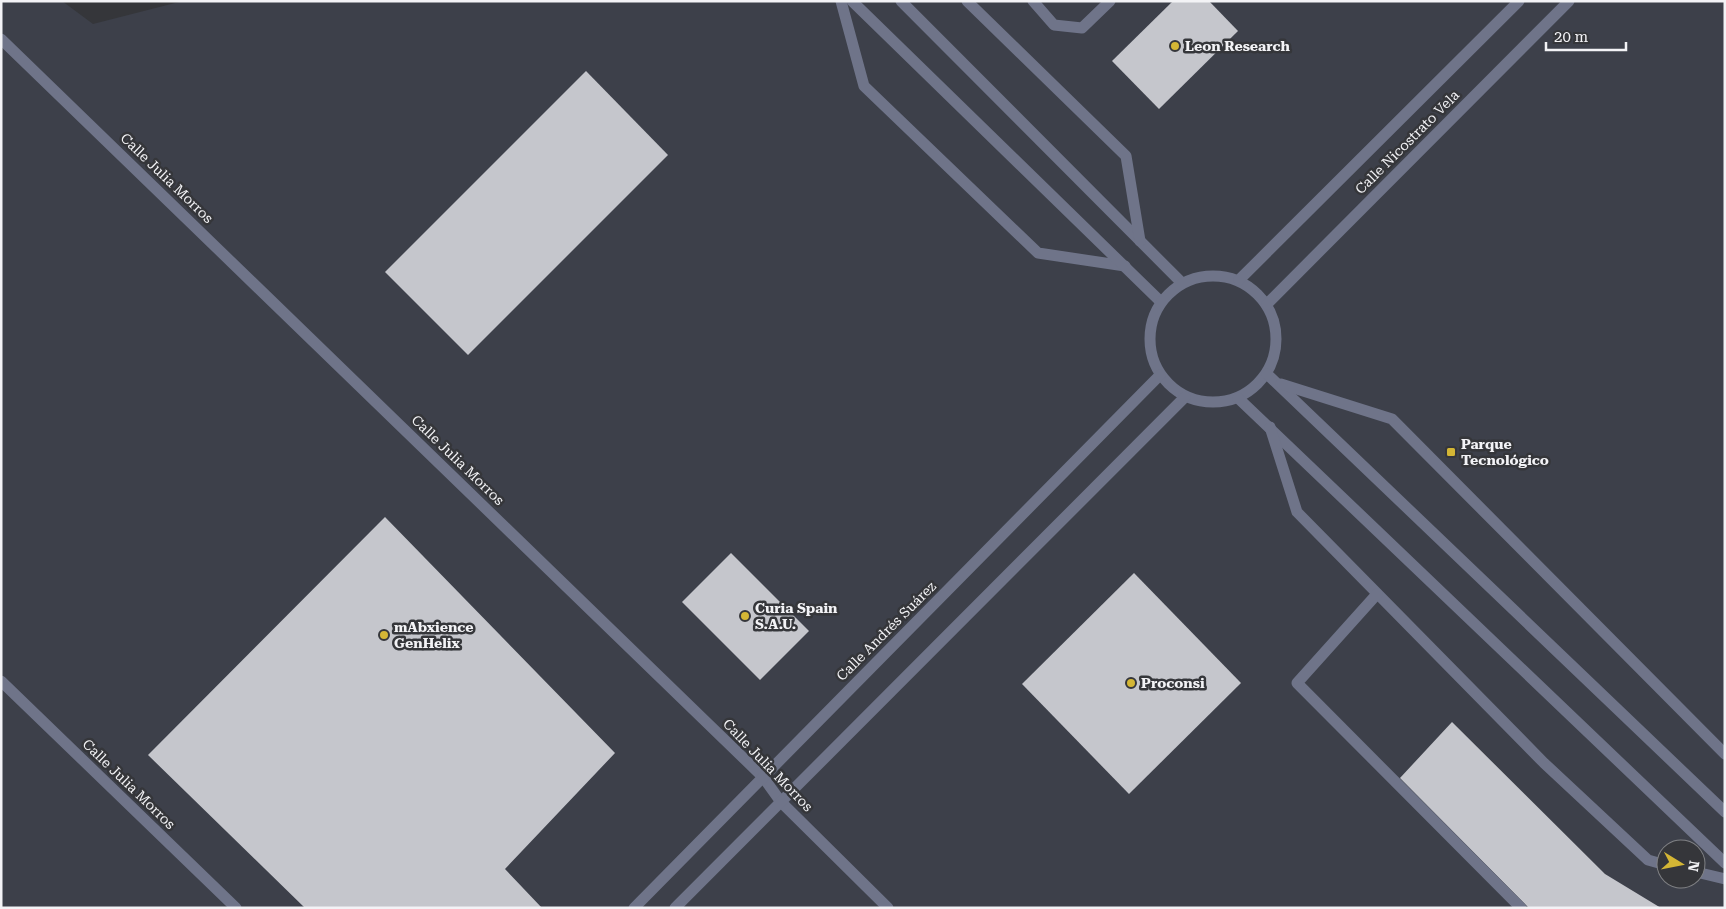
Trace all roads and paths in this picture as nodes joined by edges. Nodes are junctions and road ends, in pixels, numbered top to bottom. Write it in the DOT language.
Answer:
graph roads {
  1 [pos="841,1"];
  2 [pos="852,1"];
  3 [pos="900,1"];
  4 [pos="967,1"];
  5 [pos="1033,1"];
  6 [pos="1110,1"];
  7 [pos="1519,1"];
  8 [pos="1569,1"];
  9 [pos="1,39"];
  10 [pos="1140,241"];
  11 [pos="1125,266"];
  12 [pos="1239,280"];
  13 [pos="1182,283"];
  14 [pos="1161,302"];
  15 [pos="1267,304"];
  16 [pos="1266,374"];
  17 [pos="1160,375"];
  18 [pos="1279,384"];
  19 [pos="1185,397"];
  20 [pos="1238,398"];
  21 [pos="1269,425"];
  22 [pos="1377,594"];
  23 [pos="1,681"];
  24 [pos="1725,754"];
  25 [pos="763,777"];
  26 [pos="781,802"];
  27 [pos="1725,812"];
  28 [pos="1656,862"];
  29 [pos="1725,863"];
  30 [pos="1706,874"];
  31 [pos="1725,879"];
  32 [pos="236,908"];
  33 [pos="634,908"];
  34 [pos="676,908"];
  35 [pos="888,908"];
  36 [pos="1521,908"];
  1 -- 11 [label="lane"];
  2 -- 11 [label="lane"];
  3 -- 10 [label="lane"];
  4 -- 10 [label="lane"];
  5 -- 6 [label="lane"];
  7 -- 12 [label="lane, Calle Nicostrato Vela"];
  8 -- 15 [label="lane, Calle Nicostrato Vela"];
  9 -- 25 [label="lane, Calle Julia Morros"];
  10 -- 13 [label="lane"];
  11 -- 14 [label="lane"];
  12 -- 13 [label="lane"];
  12 -- 15 [label="lane"];
  13 -- 14 [label="lane"];
  14 -- 17 [label="lane"];
  15 -- 16 [label="lane"];
  16 -- 18 [label="lane"];
  16 -- 20 [label="lane"];
  17 -- 19 [label="lane"];
  17 -- 25 [label="lane, Calle Andrés Suárez"];
  18 -- 24 [label="lane"];
  18 -- 27 [label="lane"];
  19 -- 20 [label="lane"];
  19 -- 26 [label="lane"];
  20 -- 21 [label="lane"];
  21 -- 22 [label="lane"];
  21 -- 29 [label="lane"];
  22 -- 28 [label="lane"];
  22 -- 36 [label="lane"];
  23 -- 32 [label="lane, Calle Julia Morros"];
  25 -- 26 [label="lane, Calle Julia Morros"];
  25 -- 33 [label="lane, Calle Andrés Suárez"];
  26 -- 34 [label="lane"];
  26 -- 35 [label="lane, Calle Julia Morros"];
  30 -- 31 [label="lane"];
}
